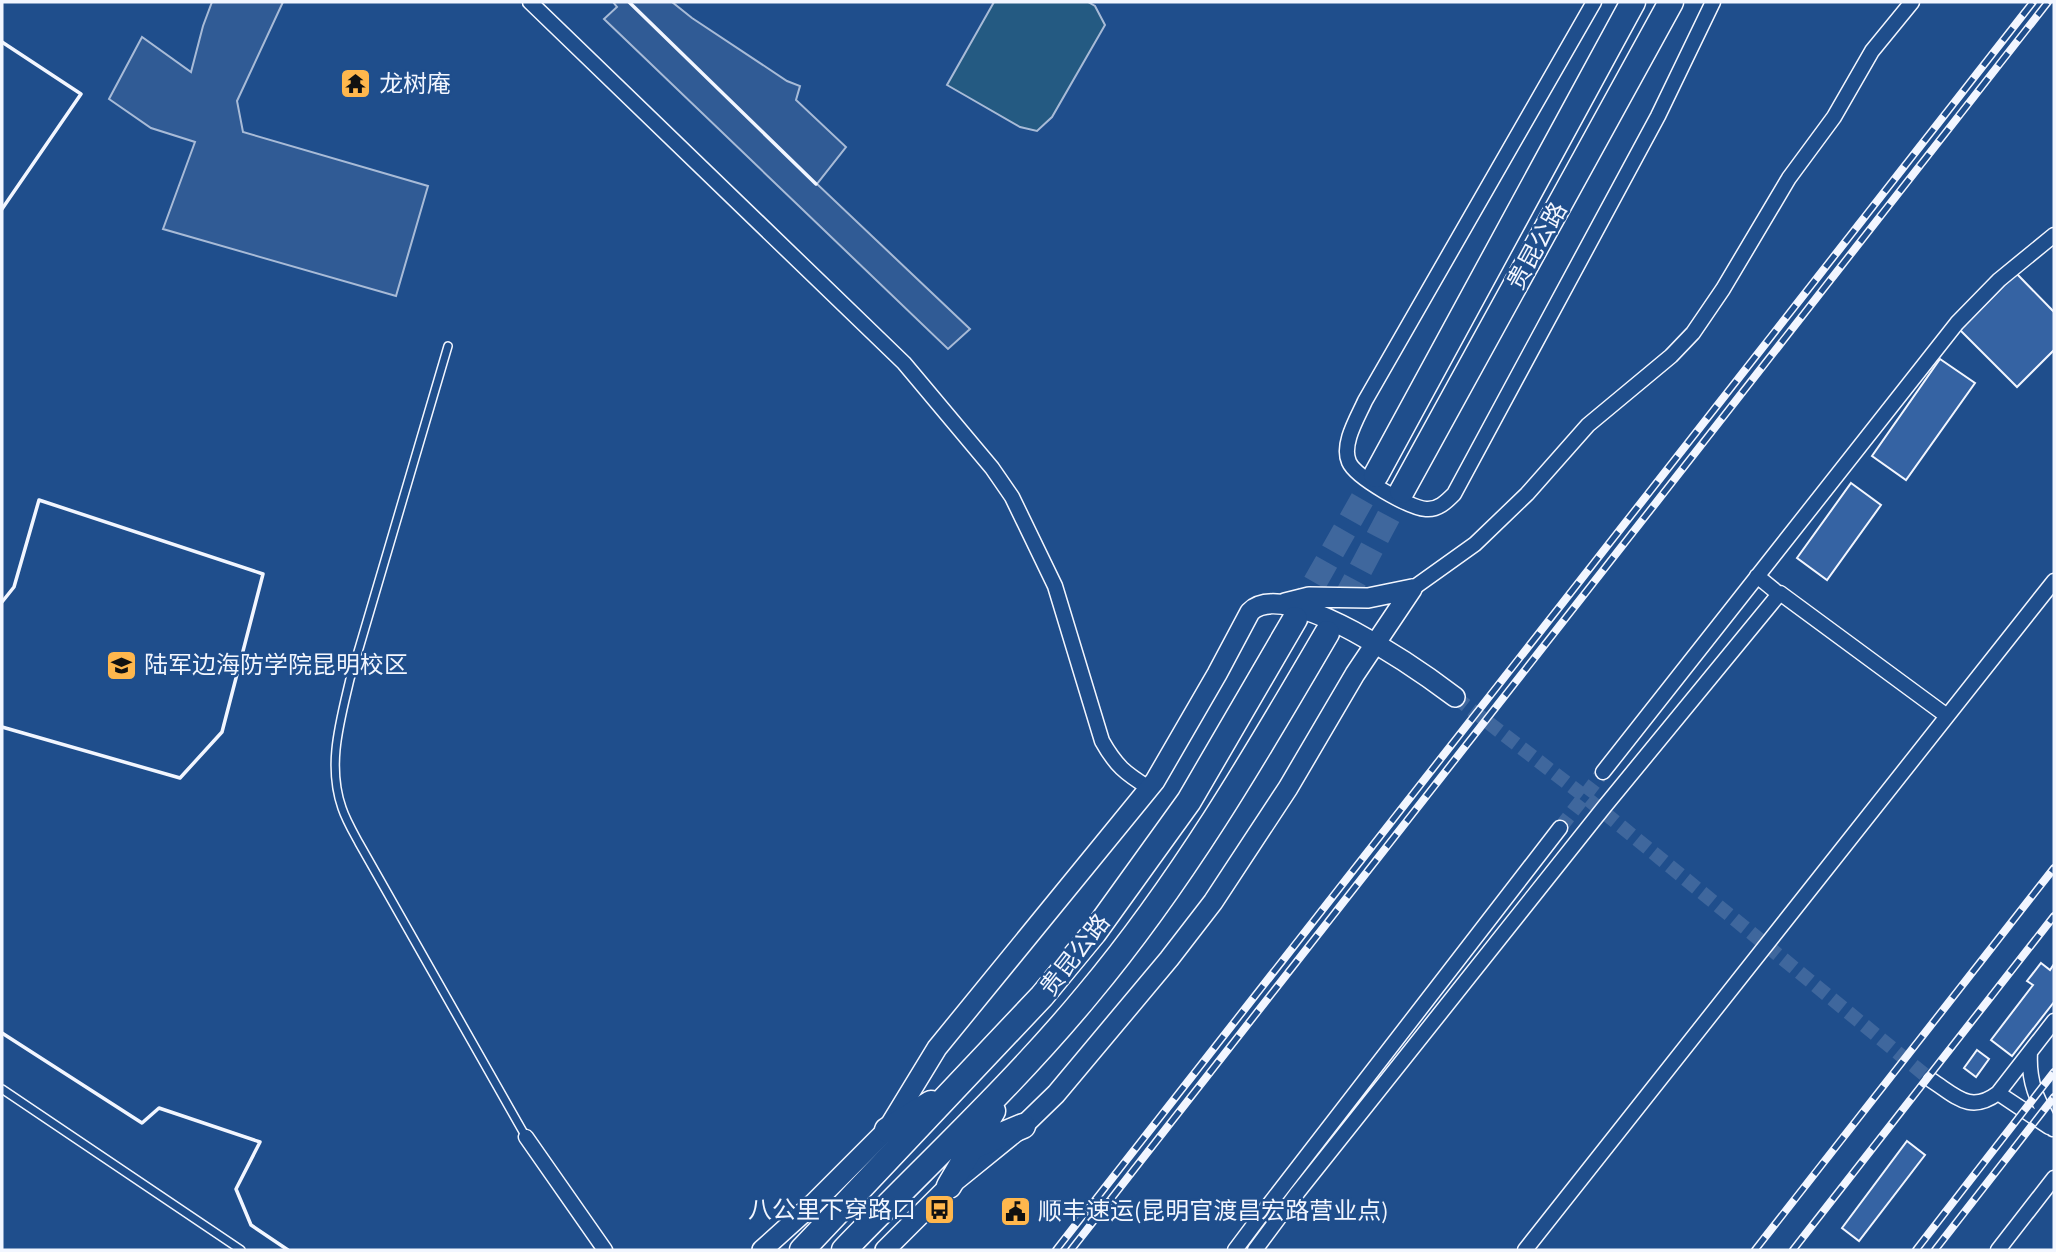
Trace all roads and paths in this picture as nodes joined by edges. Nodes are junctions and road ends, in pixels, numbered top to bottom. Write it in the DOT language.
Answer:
graph roads {
  1 [pos="530,2"];
  2 [pos="1594,2"];
  3 [pos="1633,2"];
  4 [pos="1671,2"];
  5 [pos="1713,2"];
  6 [pos="1912,2"];
  7 [pos="2054,235"];
  8 [pos="448,346"];
  9 [pos="1376,475"];
  10 [pos="1402,491"];
  11 [pos="1757,576"];
  12 [pos="2054,581"];
  13 [pos="1412,589"];
  14 [pos="1779,594"];
  15 [pos="1290,611"];
  16 [pos="1327,633"];
  17 [pos="1377,643"];
  18 [pos="1455,697"];
  19 [pos="1947,716"];
  20 [pos="1603,772"];
  21 [pos="1149,788"];
  22 [pos="1560,828"];
  23 [pos="2054,1021"];
  24 [pos="2030,1051"];
  25 [pos="1015,1074"];
  26 [pos="1931,1080"];
  27 [pos="959,1087"];
  28 [pos="2,1089"];
  29 [pos="1998,1093"];
  30 [pos="1023,1126"];
  31 [pos="2054,1129"];
  32 [pos="887,1130"];
  33 [pos="526,1137"];
  34 [pos="971,1148"];
  35 [pos="918,1174"];
  36 [pos="2054,1178"];
  37 [pos="949,1186"];
  38 [pos="1268,1206"];
  39 [pos="1280,1216"];
  40 [pos="241,1250"];
  41 [pos="605,1250"];
  42 [pos="762,1250"];
  43 [pos="802,1250"];
  44 [pos="844,1250"];
  45 [pos="885,1250"];
  46 [pos="1235,1250"];
  47 [pos="1255,1250"];
  48 [pos="1525,1250"];
  49 [pos="1998,1250"];
  1 -- 21 [label="street"];
  2 -- 5 [label="street"];
  3 -- 9 [label="highway, 贵昆公路"];
  4 -- 10 [label="highway, 贵昆公路"];
  6 -- 13 [label="street"];
  7 -- 11 [label="street"];
  8 -- 33 [label="lane"];
  11 -- 14 [label="street"];
  11 -- 20 [label="street"];
  12 -- 19 [label="street"];
  13 -- 15 [label="street"];
  13 -- 17 [label="street"];
  14 -- 19 [label="street"];
  14 -- 39 [label="street"];
  15 -- 17 [label="street"];
  15 -- 21 [label="street"];
  15 -- 27 [label="highway, 贵昆公路"];
  16 -- 25 [label="highway, 贵昆公路"];
  17 -- 18 [label="street"];
  17 -- 30 [label="street"];
  19 -- 48 [label="street"];
  21 -- 32 [label="street"];
  22 -- 38 [label="street"];
  23 -- 24 [label="street"];
  24 -- 29 [label="street"];
  24 -- 31 [label="street"];
  25 -- 34 [label="highway"];
  25 -- 35 [label="highway, 贵昆公路"];
  26 -- 29 [label="street"];
  27 -- 32 [label="highway"];
  27 -- 43 [label="highway, 贵昆公路"];
  28 -- 40 [label="lane"];
  29 -- 31 [label="street"];
  30 -- 34 [label="highway"];
  30 -- 37 [label="street"];
  32 -- 42 [label="street"];
  33 -- 41 [label="street"];
  34 -- 35 [label="highway"];
  34 -- 37 [label="highway"];
  35 -- 44 [label="highway, 贵昆公路"];
  36 -- 49 [label="street"];
  37 -- 45 [label="street"];
  38 -- 39 [label="street"];
  38 -- 46 [label="street"];
  39 -- 47 [label="street"];
}
